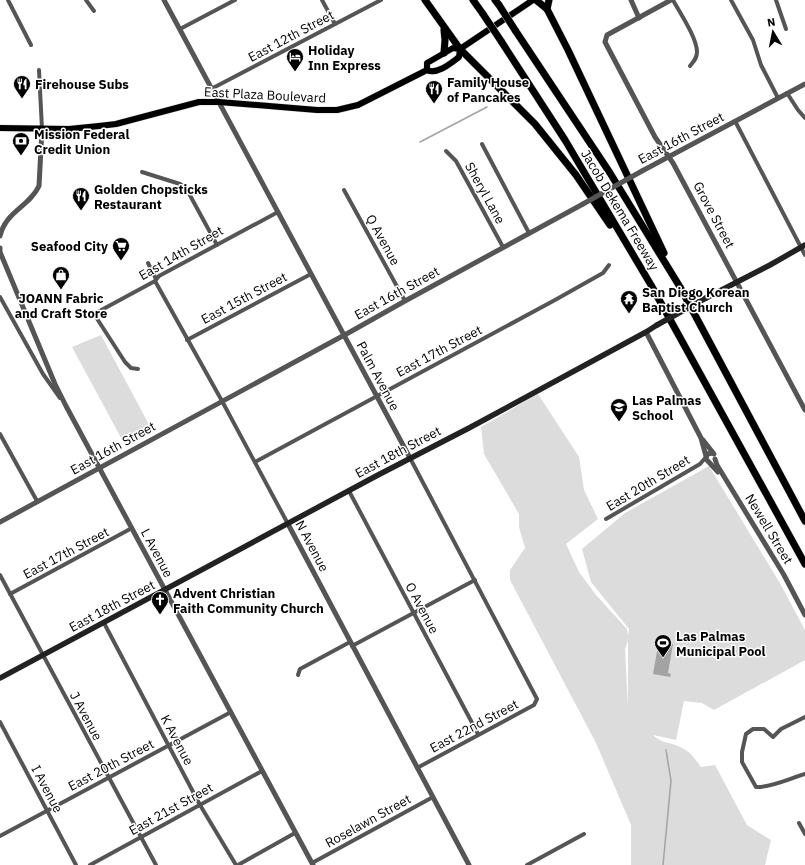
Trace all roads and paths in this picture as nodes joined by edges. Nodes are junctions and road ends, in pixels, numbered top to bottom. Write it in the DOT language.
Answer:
graph roads {
  1 [pos="8,0"];
  2 [pos="86,0"];
  3 [pos="164,0"];
  4 [pos="235,0"];
  5 [pos="322,0"];
  6 [pos="381,0"];
  7 [pos="425,0"];
  8 [pos="473,0"];
  9 [pos="533,0"];
  10 [pos="537,0"];
  11 [pos="542,0"];
  12 [pos="549,0"];
  13 [pos="631,0"];
  14 [pos="672,0"];
  15 [pos="730,0"];
  16 [pos="776,0"];
  17 [pos="497,3"];
  18 [pos="547,9"];
  19 [pos="94,11"];
  20 [pos="639,18"];
  21 [pos="335,24"];
  22 [pos="443,28"];
  23 [pos="180,29"];
  24 [pos="786,30"];
  25 [pos="31,45"];
  26 [pos="460,50"];
  27 [pos="444,53"];
  28 [pos="690,66"];
  29 [pos="39,70"];
  30 [pos="426,70"];
  31 [pos="805,84"];
  32 [pos="211,89"];
  33 [pos="787,93"];
  34 [pos="778,98"];
  35 [pos="219,102"];
  36 [pos="805,118"];
  37 [pos="735,121"];
  38 [pos="0,128"];
  39 [pos="42,129"];
  40 [pos="482,144"];
  41 [pos="446,152"];
  42 [pos="670,156"];
  43 [pos="142,172"];
  44 [pos="344,190"];
  45 [pos="278,212"];
  46 [pos="529,233"];
  47 [pos="0,236"];
  48 [pos="217,245"];
  49 [pos="803,246"];
  50 [pos="503,247"];
  51 [pos="0,248"];
  52 [pos="805,255"];
  53 [pos="148,263"];
  54 [pos="609,265"];
  55 [pos="311,274"];
  56 [pos="156,280"];
  57 [pos="737,282"];
  58 [pos="680,287"];
  59 [pos="654,291"];
  60 [pos="0,297"];
  61 [pos="404,301"];
  62 [pos="646,332"];
  63 [pos="344,335"];
  64 [pos="187,340"];
  65 [pos="138,369"];
  66 [pos="377,396"];
  67 [pos="803,400"];
  68 [pos="222,401"];
  69 [pos="66,406"];
  70 [pos="805,410"];
  71 [pos="0,434"];
  72 [pos="701,438"];
  73 [pos="2,441"];
  74 [pos="713,453"];
  75 [pos="410,458"];
  76 [pos="708,459"];
  77 [pos="715,459"];
  78 [pos="255,462"];
  79 [pos="100,468"];
  80 [pos="724,477"];
  81 [pos="349,490"];
  82 [pos="38,501"];
  83 [pos="606,519"];
  84 [pos="0,522"];
  85 [pos="805,522"];
  86 [pos="288,524"];
  87 [pos="132,528"];
  88 [pos="805,564"];
  89 [pos="0,576"];
  90 [pos="475,580"];
  91 [pos="165,590"];
  92 [pos="10,594"];
  93 [pos="414,613"];
  94 [pos="805,615"];
  95 [pos="104,623"];
  96 [pos="351,644"];
  97 [pos="42,656"];
  98 [pos="298,675"];
  99 [pos="0,678"];
  100 [pos="537,699"];
  101 [pos="231,712"];
  102 [pos="805,717"];
  103 [pos="0,722"];
  104 [pos="478,734"];
  105 [pos="168,745"];
  106 [pos="417,768"];
  107 [pos="262,771"];
  108 [pos="805,774"];
  109 [pos="108,778"];
  110 [pos="433,797"];
  111 [pos="200,805"];
  112 [pos="48,811"];
  113 [pos="799,823"];
  114 [pos="296,833"];
  115 [pos="584,834"];
  116 [pos="805,834"];
  117 [pos="0,836"];
  118 [pos="140,837"];
  119 [pos="312,864"];
  120 [pos="76,865"];
  121 [pos="90,865"];
  122 [pos="156,865"];
  123 [pos="237,865"];
  124 [pos="469,865"];
  125 [pos="527,865"];
  1 -- 25 [label="street"];
  2 -- 19 [label="street"];
  3 -- 23 [label="street, Palm Avenue"];
  4 -- 23 [label="street"];
  5 -- 21 [label="street"];
  6 -- 21 [label="street, East 12th Street"];
  7 -- 22 [label="highway"];
  8 -- 59 [label="highway, Jacob Dekema Freeway, bridge"];
  9 -- 26 [label="main road, East Plaza Boulevard"];
  10 -- 11 [label="main road"];
  10 -- 18 [label="highway"];
  12 -- 18 [label="highway"];
  13 -- 20 [label="street"];
  14 -- 20 [label="street"];
  14 -- 28 [label="street"];
  15 -- 34 [label="street"];
  16 -- 24 [label="street"];
  17 -- 58 [label="highway, Jacob Dekema Freeway, bridge"];
  18 -- 58 [label="highway"];
  20 -- 42 [label="street, Grove Street"];
  21 -- 32 [label="street, East 12th Street"];
  22 -- 26 [label="highway"];
  22 -- 27 [label="highway"];
  23 -- 32 [label="street, Palm Avenue"];
  26 -- 27 [label="main road, East Plaza Boulevard"];
  26 -- 30 [label="main road, East Plaza Boulevard"];
  26 -- 59 [label="highway"];
  27 -- 30 [label="main road, East Plaza Boulevard"];
  29 -- 39 [label="street"];
  30 -- 35 [label="main road, East Plaza Boulevard"];
  31 -- 33 [label="street, East 16th Street"];
  32 -- 35 [label="street, Palm Avenue"];
  33 -- 34 [label="street, East 16th Street"];
  33 -- 36 [label="street"];
  34 -- 37 [label="street, East 16th Street"];
  35 -- 39 [label="main road, East Plaza Boulevard"];
  35 -- 45 [label="street, Palm Avenue"];
  37 -- 42 [label="street, East 16th Street"];
  37 -- 49 [label="street"];
  38 -- 39 [label="main road, East Plaza Boulevard"];
  39 -- 47 [label="street"];
  40 -- 46 [label="street"];
  41 -- 50 [label="street, Sheryl Lane"];
  42 -- 46 [label="street, East 16th Street, bridge"];
  42 -- 57 [label="street, Grove Street"];
  43 -- 48 [label="street"];
  44 -- 61 [label="street, Q Avenue"];
  45 -- 48 [label="street, East 14th Street"];
  45 -- 55 [label="street, Palm Avenue"];
  46 -- 50 [label="street, East 16th Street"];
  48 -- 56 [label="street, East 14th Street"];
  49 -- 52 [label="street"];
  49 -- 57 [label="main road, East 18th Street"];
  50 -- 61 [label="street, East 16th Street"];
  51 -- 69 [label="street"];
  53 -- 56 [label="street, N Avenue"];
  54 -- 66 [label="street, East 17th Street"];
  55 -- 63 [label="street, Palm Avenue"];
  55 -- 64 [label="street, East 15th Street"];
  56 -- 64 [label="street, N Avenue"];
  56 -- 65 [label="street, East 14th Street"];
  57 -- 62 [label="main road, East 18th Street, bridge"];
  57 -- 67 [label="street, Grove Street"];
  58 -- 85 [label="highway, Jacob Dekema Freeway"];
  59 -- 88 [label="highway, Jacob Dekema Freeway"];
  60 -- 69 [label="street, L Avenue"];
  61 -- 63 [label="street, East 16th Street"];
  62 -- 72 [label="street, Newell Street"];
  62 -- 75 [label="main road, East 18th Street"];
  63 -- 66 [label="street, Palm Avenue"];
  63 -- 68 [label="street, East 16th Street"];
  64 -- 68 [label="street, N Avenue"];
  66 -- 75 [label="street, Palm Avenue"];
  66 -- 78 [label="street, East 17th Street"];
  67 -- 70 [label="street, Grove Street"];
  68 -- 78 [label="street, N Avenue"];
  68 -- 79 [label="street, East 16th Street"];
  69 -- 79 [label="street, L Avenue"];
  71 -- 73 [label="street"];
  72 -- 74 [label="street, Newell Street"];
  72 -- 76 [label="street, Newell Street"];
  73 -- 82 [label="street"];
  74 -- 76 [label="street"];
  74 -- 77 [label="street, Newell Street"];
  75 -- 81 [label="main road, East 18th Street"];
  75 -- 90 [label="street, Palm Avenue"];
  76 -- 77 [label="street"];
  76 -- 80 [label="street, Newell Street"];
  76 -- 83 [label="street, East 20th Street"];
  77 -- 80 [label="street, Newell Street"];
  78 -- 86 [label="street, N Avenue"];
  79 -- 82 [label="street, East 16th Street"];
  79 -- 87 [label="street, L Avenue"];
  80 -- 94 [label="street, Newell Street"];
  81 -- 86 [label="main road, East 18th Street"];
  81 -- 93 [label="street, O Avenue"];
  82 -- 84 [label="street, East 16th Street"];
  86 -- 91 [label="main road, East 18th Street"];
  86 -- 96 [label="street, N Avenue"];
  87 -- 91 [label="street, L Avenue"];
  87 -- 92 [label="street, East 17th Street"];
  89 -- 92 [label="street, J Avenue"];
  90 -- 93 [label="street"];
  90 -- 100 [label="street, Palm Avenue"];
  91 -- 95 [label="main road, East 18th Street"];
  91 -- 101 [label="street, L Avenue"];
  92 -- 97 [label="street, J Avenue"];
  93 -- 96 [label="street"];
  93 -- 104 [label="street, O Avenue"];
  95 -- 97 [label="main road, East 18th Street"];
  95 -- 105 [label="street, K Avenue"];
  96 -- 98 [label="street"];
  96 -- 106 [label="street, N Avenue"];
  97 -- 99 [label="main road, East 18th Street"];
  97 -- 109 [label="street, J Avenue"];
  100 -- 104 [label="street, East 22nd Street"];
  101 -- 105 [label="street, East 20th Street"];
  101 -- 107 [label="street, L Avenue"];
  102 -- 108 [label="street"];
  103 -- 112 [label="street, I Avenue"];
  104 -- 106 [label="street, East 22nd Street"];
  105 -- 109 [label="street, East 20th Street"];
  105 -- 111 [label="street, K Avenue"];
  106 -- 110 [label="street, N Avenue"];
  107 -- 111 [label="street, East 21st Street"];
  107 -- 114 [label="street, L Avenue"];
  109 -- 112 [label="street, East 20th Street"];
  109 -- 118 [label="street, J Avenue"];
  110 -- 119 [label="street, Roselawn Street"];
  110 -- 124 [label="street, N Avenue"];
  111 -- 118 [label="street, East 21st Street"];
  111 -- 123 [label="street, K Avenue"];
  112 -- 117 [label="street, East 20th Street"];
  112 -- 120 [label="street, I Avenue"];
  113 -- 116 [label="street"];
  114 -- 119 [label="street, L Avenue"];
  114 -- 123 [label="street"];
  115 -- 125 [label="street"];
  118 -- 121 [label="street, East 21st Street"];
  118 -- 122 [label="street, J Avenue"];
}
